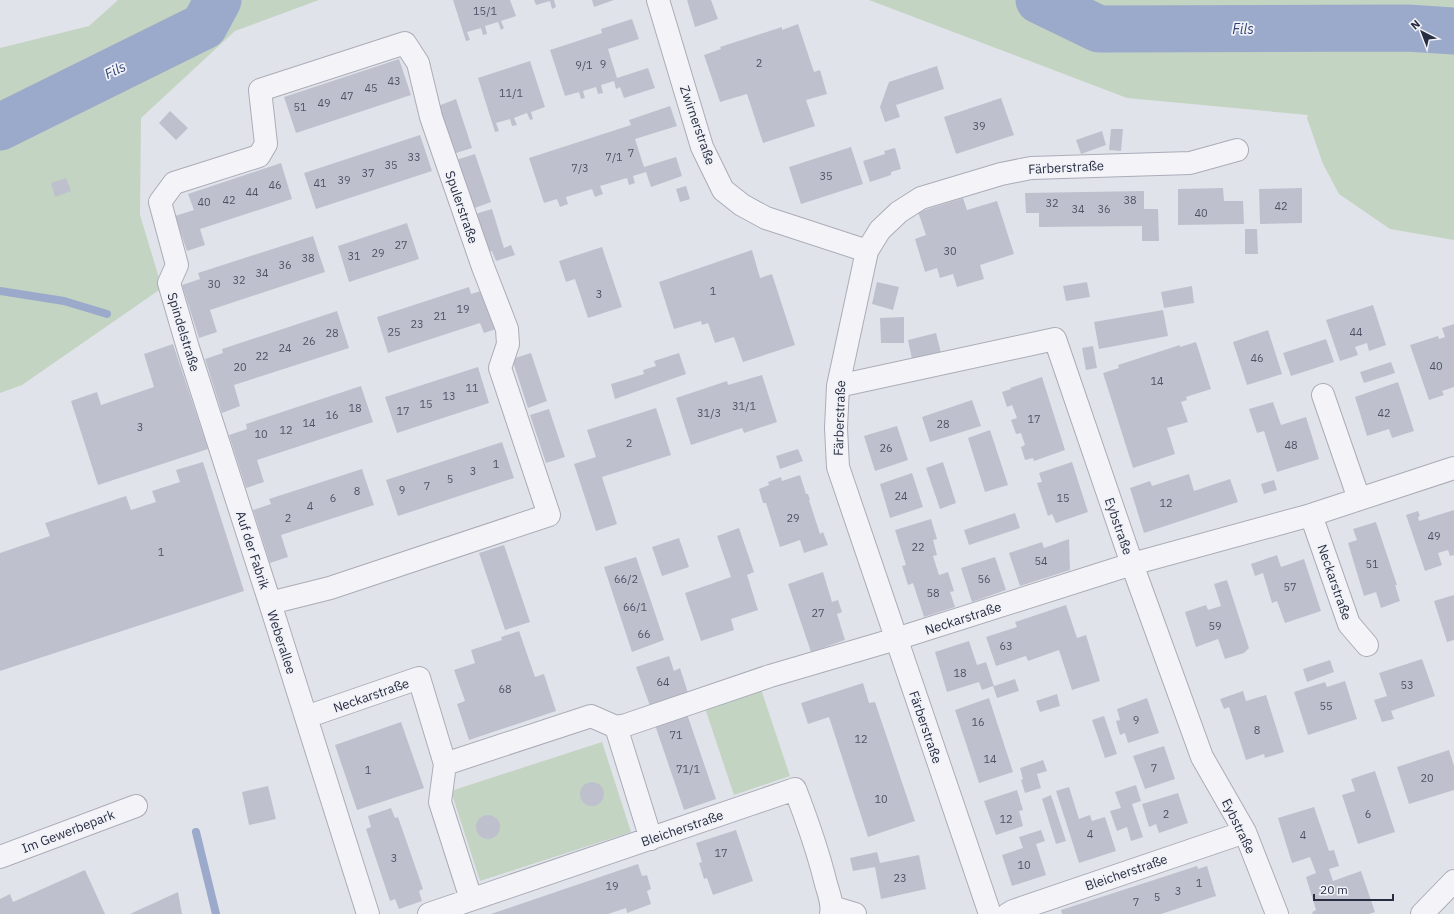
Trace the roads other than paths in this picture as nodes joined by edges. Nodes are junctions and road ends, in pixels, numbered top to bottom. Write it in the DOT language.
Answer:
graph roads {
  1 [pos="658,0"];
  2 [pos="260,90"];
  3 [pos="1238,150"];
  4 [pos="867,251"];
  5 [pos="838,386"];
  6 [pos="1323,395"];
  7 [pos="1454,468"];
  8 [pos="236,498"];
  9 [pos="1359,500"];
  10 [pos="549,515"];
  11 [pos="1311,515"];
  12 [pos="1132,564"];
  13 [pos="270,603"];
  14 [pos="896,639"];
  15 [pos="1367,645"];
  16 [pos="306,717"];
  17 [pos="616,727"];
  18 [pos="445,764"];
  19 [pos="136,806"];
  20 [pos="1245,832"];
  21 [pos="651,839"];
  22 [pos="0,857"];
  23 [pos="1454,881"];
  24 [pos="471,899"];
  25 [pos="832,911"];
  26 [pos="368,914"];
  27 [pos="429,914"];
  28 [pos="855,914"];
  29 [pos="990,914"];
  30 [pos="1008,914"];
  31 [pos="1277,914"];
  32 [pos="1422,914"];
  1 -- 4 [label="street, Zwirnerstraße"];
  2 -- 8 [label="street, Spindelstraße"];
  2 -- 10 [label="street, Spulerstraße"];
  3 -- 4 [label="street, Färberstraße"];
  4 -- 5 [label="street, Färberstraße"];
  5 -- 12 [label="street, Eybstraße"];
  5 -- 14 [label="street, Färberstraße"];
  6 -- 9 [label="street"];
  7 -- 9 [label="street, Neckarstraße"];
  8 -- 13 [label="street, Auf der Fabrik"];
  9 -- 11 [label="street, Neckarstraße"];
  10 -- 13 [label="street, Weberallee"];
  11 -- 12 [label="street, Neckarstraße"];
  11 -- 15 [label="street, Neckarstraße"];
  12 -- 14 [label="street, Neckarstraße"];
  12 -- 20 [label="street, Eybstraße"];
  13 -- 16 [label="street, Weberallee"];
  14 -- 17 [label="street, Neckarstraße"];
  14 -- 29 [label="street, Färberstraße"];
  16 -- 18 [label="street, Neckarstraße"];
  16 -- 26 [label="street, Weberallee"];
  17 -- 18 [label="street"];
  17 -- 21 [label="street"];
  18 -- 24 [label="street, Neckarstraße"];
  19 -- 22 [label="street, Im Gewerbepark"];
  20 -- 30 [label="street, Bleicherstraße"];
  20 -- 31 [label="street, Eybstraße"];
  21 -- 24 [label="street, Bleicherstraße"];
  21 -- 25 [label="street, Bleicherstraße"];
  23 -- 32 [label="street"];
  24 -- 27 [label="street, Bleicherstraße"];
  25 -- 28 [label="street, Bleicherstraße"];
}
